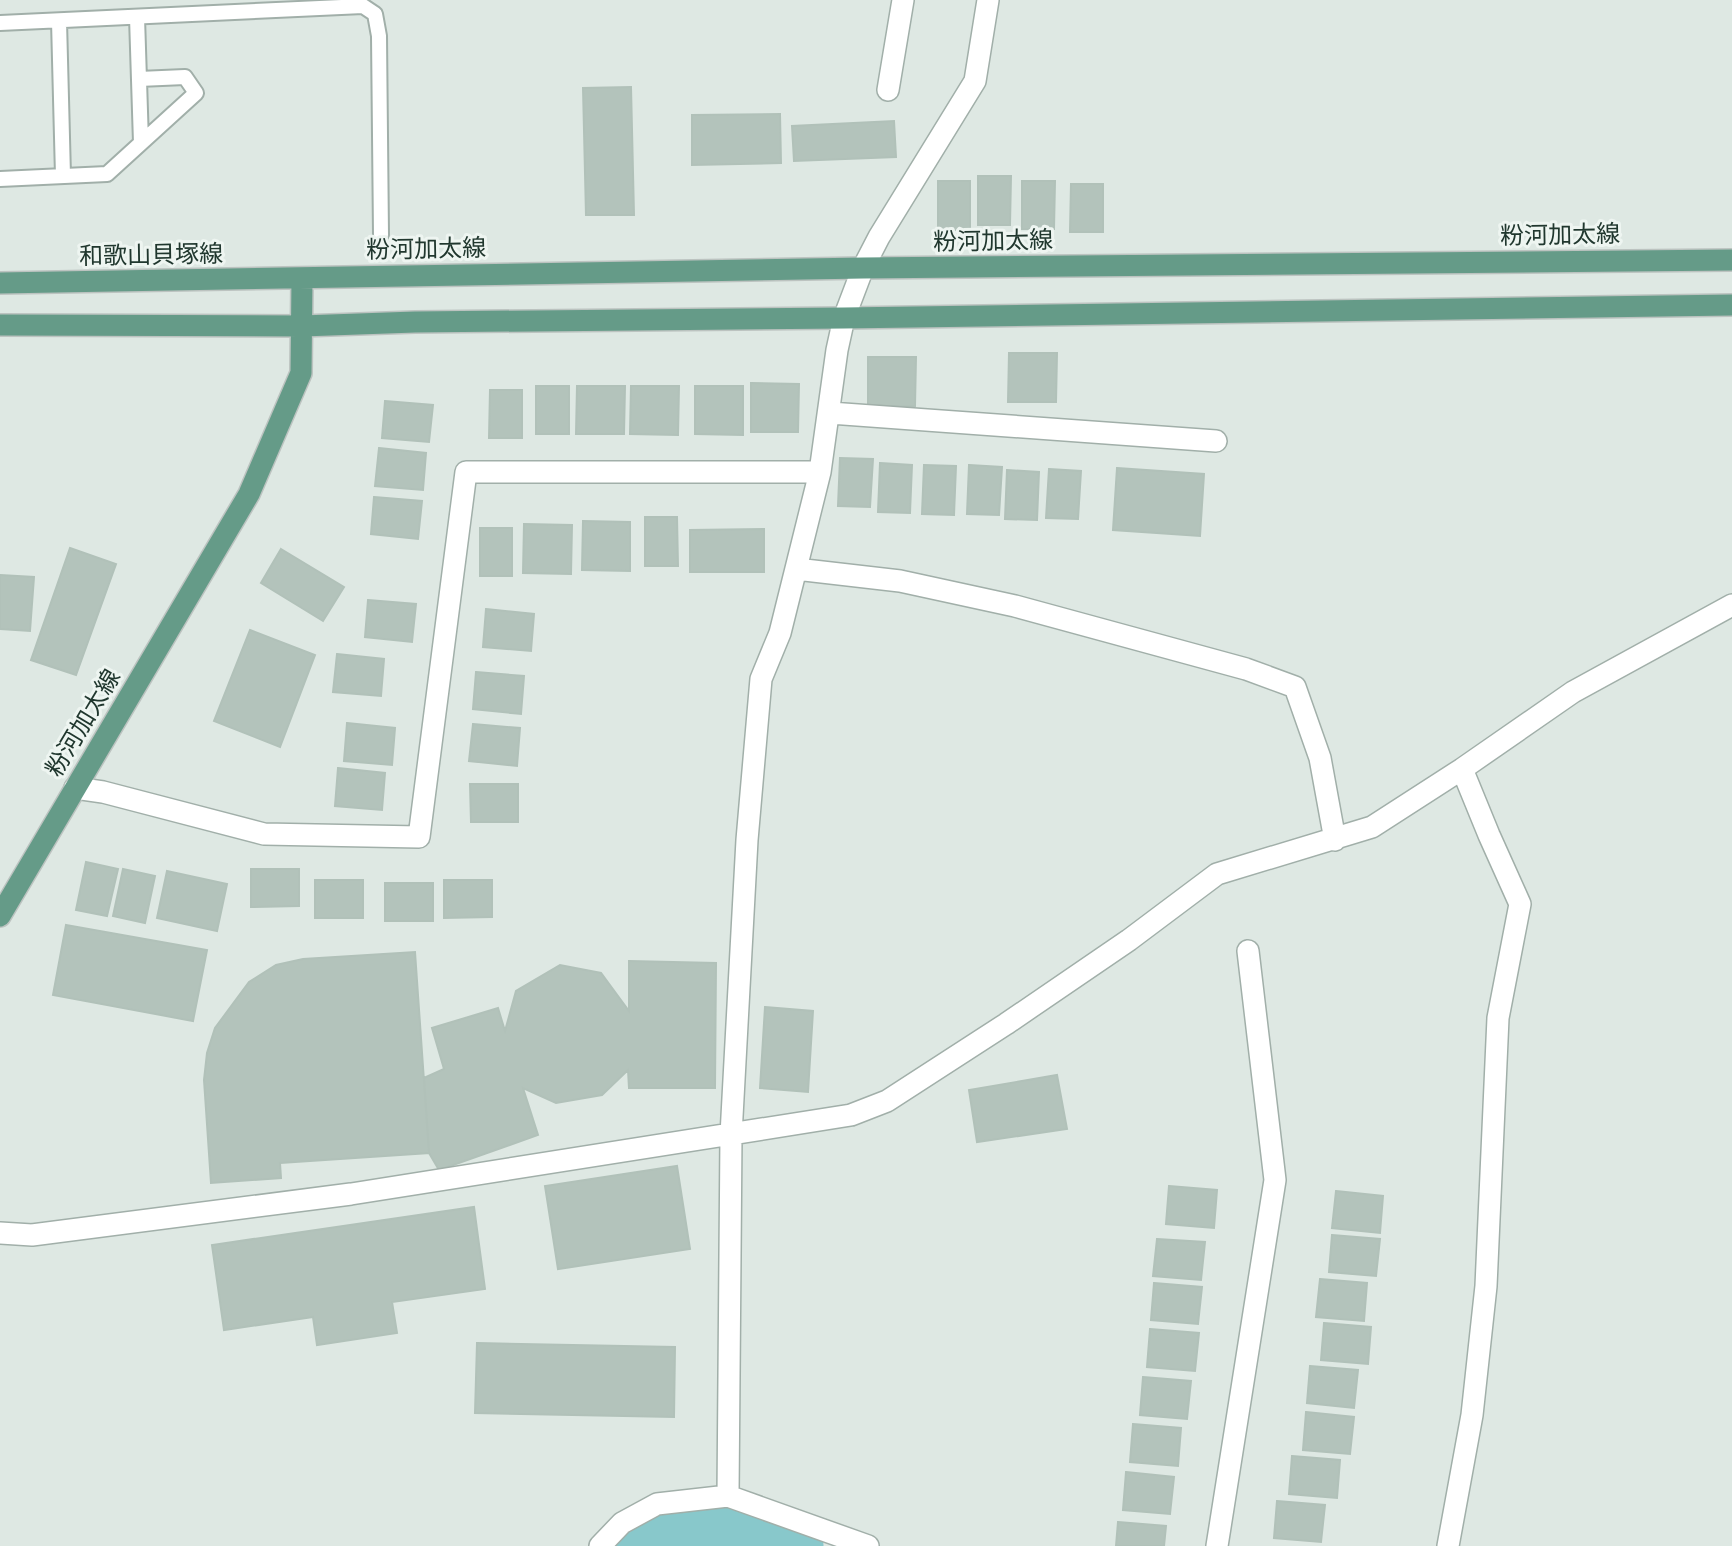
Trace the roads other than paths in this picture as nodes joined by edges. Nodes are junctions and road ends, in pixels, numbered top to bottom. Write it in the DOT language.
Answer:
graph roads {
  1 [pos="903,0"];
  2 [pos="988,0"];
  3 [pos="136,17"];
  4 [pos="59,21"];
  5 [pos="0,23"];
  6 [pos="139,79"];
  7 [pos="888,90"];
  8 [pos="141,143"];
  9 [pos="63,176"];
  10 [pos="0,179"];
  11 [pos="380,235"];
  12 [pos="1732,260"];
  13 [pos="863,268"];
  14 [pos="302,279"];
  15 [pos="0,283"];
  16 [pos="1732,305"];
  17 [pos="844,318"];
  18 [pos="0,325"];
  19 [pos="302,326"];
  20 [pos="830,413"];
  21 [pos="1216,441"];
  22 [pos="820,472"];
  23 [pos="796,569"];
  24 [pos="1732,605"];
  25 [pos="1462,769"];
  26 [pos="75,788"];
  27 [pos="1335,840"];
  28 [pos="0,916"];
  29 [pos="1248,951"];
  30 [pos="731,1135"];
  31 [pos="0,1233"];
  32 [pos="728,1496"];
  33 [pos="600,1546"];
  34 [pos="868,1546"];
  35 [pos="1217,1546"];
  36 [pos="1448,1546"];
  1 -- 7 [label="street"];
  2 -- 13 [label="street"];
  3 -- 4 [label="lane"];
  3 -- 6 [label="lane"];
  3 -- 11 [label="lane"];
  4 -- 5 [label="lane"];
  4 -- 9 [label="lane"];
  6 -- 8 [label="lane"];
  6 -- 8 [label="lane"];
  8 -- 9 [label="lane"];
  9 -- 10 [label="lane"];
  12 -- 13 [label="main road, 粉河加太線"];
  13 -- 14 [label="main road, 粉河加太線"];
  13 -- 17 [label="street"];
  14 -- 15 [label="main road, 和歌山貝塚線"];
  14 -- 19 [label="main road, 粉河加太線"];
  16 -- 17 [label="main road"];
  17 -- 19 [label="main road"];
  17 -- 20 [label="street"];
  18 -- 19 [label="main road"];
  19 -- 26 [label="main road, 粉河加太線"];
  20 -- 21 [label="street"];
  20 -- 22 [label="street"];
  22 -- 23 [label="street"];
  22 -- 26 [label="street"];
  23 -- 27 [label="street"];
  23 -- 30 [label="street"];
  24 -- 25 [label="street"];
  25 -- 27 [label="street"];
  25 -- 36 [label="street"];
  26 -- 28 [label="main road, 粉河加太線"];
  27 -- 30 [label="street"];
  29 -- 35 [label="street"];
  30 -- 31 [label="street"];
  30 -- 32 [label="street"];
  32 -- 33 [label="street"];
  32 -- 34 [label="street"];
}
